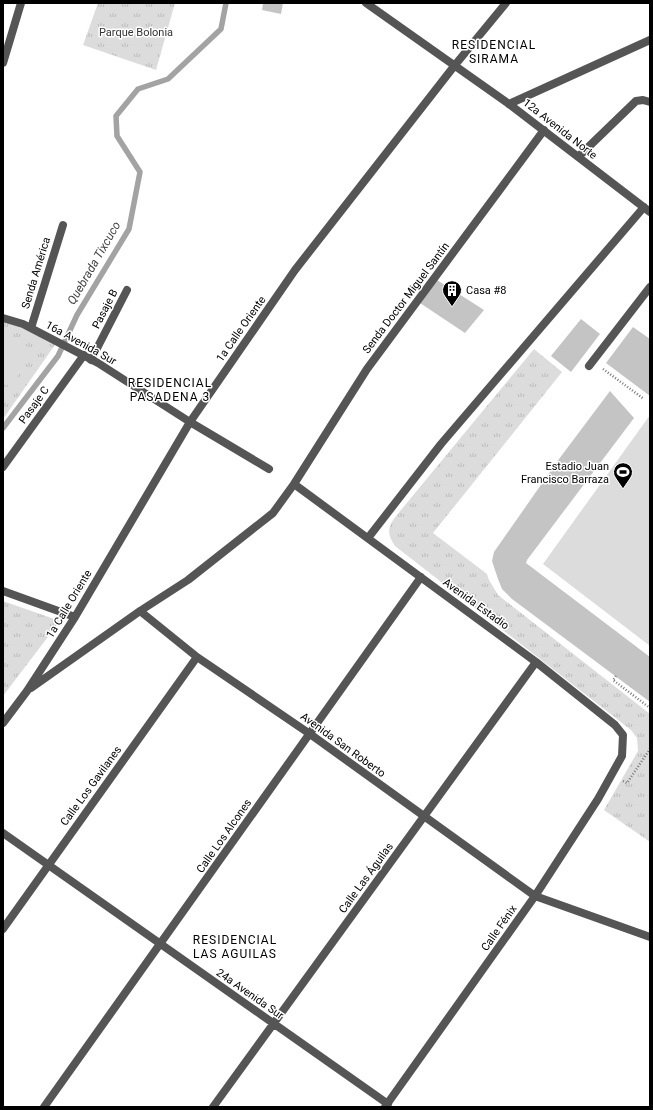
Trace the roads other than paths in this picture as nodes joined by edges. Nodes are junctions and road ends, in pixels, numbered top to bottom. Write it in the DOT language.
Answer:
graph roads {
  1 [pos="21,3"];
  2 [pos="366,3"];
  3 [pos="506,3"];
  4 [pos="650,40"];
  5 [pos="3,63"];
  6 [pos="455,65"];
  7 [pos="650,102"];
  8 [pos="509,104"];
  9 [pos="544,130"];
  10 [pos="578,157"];
  11 [pos="647,209"];
  12 [pos="63,225"];
  13 [pos="650,287"];
  14 [pos="127,290"];
  15 [pos="3,318"];
  16 [pos="31,328"];
  17 [pos="80,354"];
  18 [pos="92,360"];
  19 [pos="591,364"];
  20 [pos="190,422"];
  21 [pos="3,467"];
  22 [pos="269,469"];
  23 [pos="294,484"];
  24 [pos="368,538"];
  25 [pos="421,577"];
  26 [pos="3,592"];
  27 [pos="140,611"];
  28 [pos="74,617"];
  29 [pos="197,658"];
  30 [pos="536,662"];
  31 [pos="27,691"];
  32 [pos="3,723"];
  33 [pos="310,734"];
  34 [pos="622,756"];
  35 [pos="424,817"];
  36 [pos="3,833"];
  37 [pos="48,865"];
  38 [pos="535,896"];
  39 [pos="3,929"];
  40 [pos="650,937"];
  41 [pos="160,944"];
  42 [pos="274,1024"];
  43 [pos="386,1105"];
  44 [pos="44,1107"];
  45 [pos="213,1107"];
  1 -- 5 [label="street"];
  2 -- 6 [label="street, 12a Avenida Norte"];
  3 -- 6 [label="street, 1a Calle Oriente"];
  4 -- 8 [label="street"];
  6 -- 8 [label="street, 12a Avenida Norte"];
  6 -- 20 [label="street, 1a Calle Oriente"];
  7 -- 10 [label="street"];
  8 -- 9 [label="street, 12a Avenida Norte"];
  9 -- 10 [label="street, 12a Avenida Norte"];
  9 -- 23 [label="street, Senda Doctor Miguel Santín"];
  10 -- 11 [label="street, 12a Avenida Norte"];
  11 -- 24 [label="street"];
  12 -- 16 [label="street, Senda América"];
  13 -- 19 [label="street"];
  14 -- 18 [label="street, Pasaje B"];
  15 -- 16 [label="street, 16a Avenida Sur"];
  16 -- 17 [label="street, 16a Avenida Sur"];
  17 -- 18 [label="street, 16a Avenida Sur"];
  17 -- 21 [label="street, Pasaje C"];
  18 -- 20 [label="street, 16a Avenida Sur"];
  20 -- 22 [label="street, 16a Avenida Sur"];
  20 -- 28 [label="street, 1a Calle Oriente"];
  23 -- 24 [label="street, Avenida Estadio"];
  23 -- 27 [label="street, Senda Doctor Miguel Santín"];
  24 -- 25 [label="street, Avenida Estadio"];
  25 -- 30 [label="street, Avenida Estadio"];
  25 -- 33 [label="street, Calle Los Alcones"];
  26 -- 28 [label="street"];
  27 -- 29 [label="street, Avenida San Roberto"];
  27 -- 31 [label="street, Senda Doctor Miguel Santín"];
  28 -- 31 [label="street, 1a Calle Oriente"];
  29 -- 33 [label="street, Avenida San Roberto"];
  29 -- 37 [label="street, Calle Los Gavilanes"];
  30 -- 34 [label="street, Avenida Estadio"];
  30 -- 35 [label="street, Calle Las Águilas"];
  31 -- 32 [label="street"];
  33 -- 35 [label="street, Avenida San Roberto"];
  33 -- 41 [label="street, Calle Los Alcones"];
  34 -- 38 [label="street, Calle Fénix"];
  35 -- 38 [label="street, Avenida San Roberto"];
  35 -- 42 [label="street, Calle Las Águilas"];
  36 -- 37 [label="street, 24a Avenida Sur"];
  37 -- 39 [label="street, Calle Los Gavilanes"];
  37 -- 41 [label="street, 24a Avenida Sur"];
  38 -- 40 [label="street, Avenida San Roberto"];
  38 -- 43 [label="street, Calle Fénix"];
  41 -- 42 [label="street, 24a Avenida Sur"];
  41 -- 44 [label="street, Calle Los Alcones"];
  42 -- 43 [label="street, 24a Avenida Sur"];
  42 -- 45 [label="street, Calle Las Águilas"];
}
